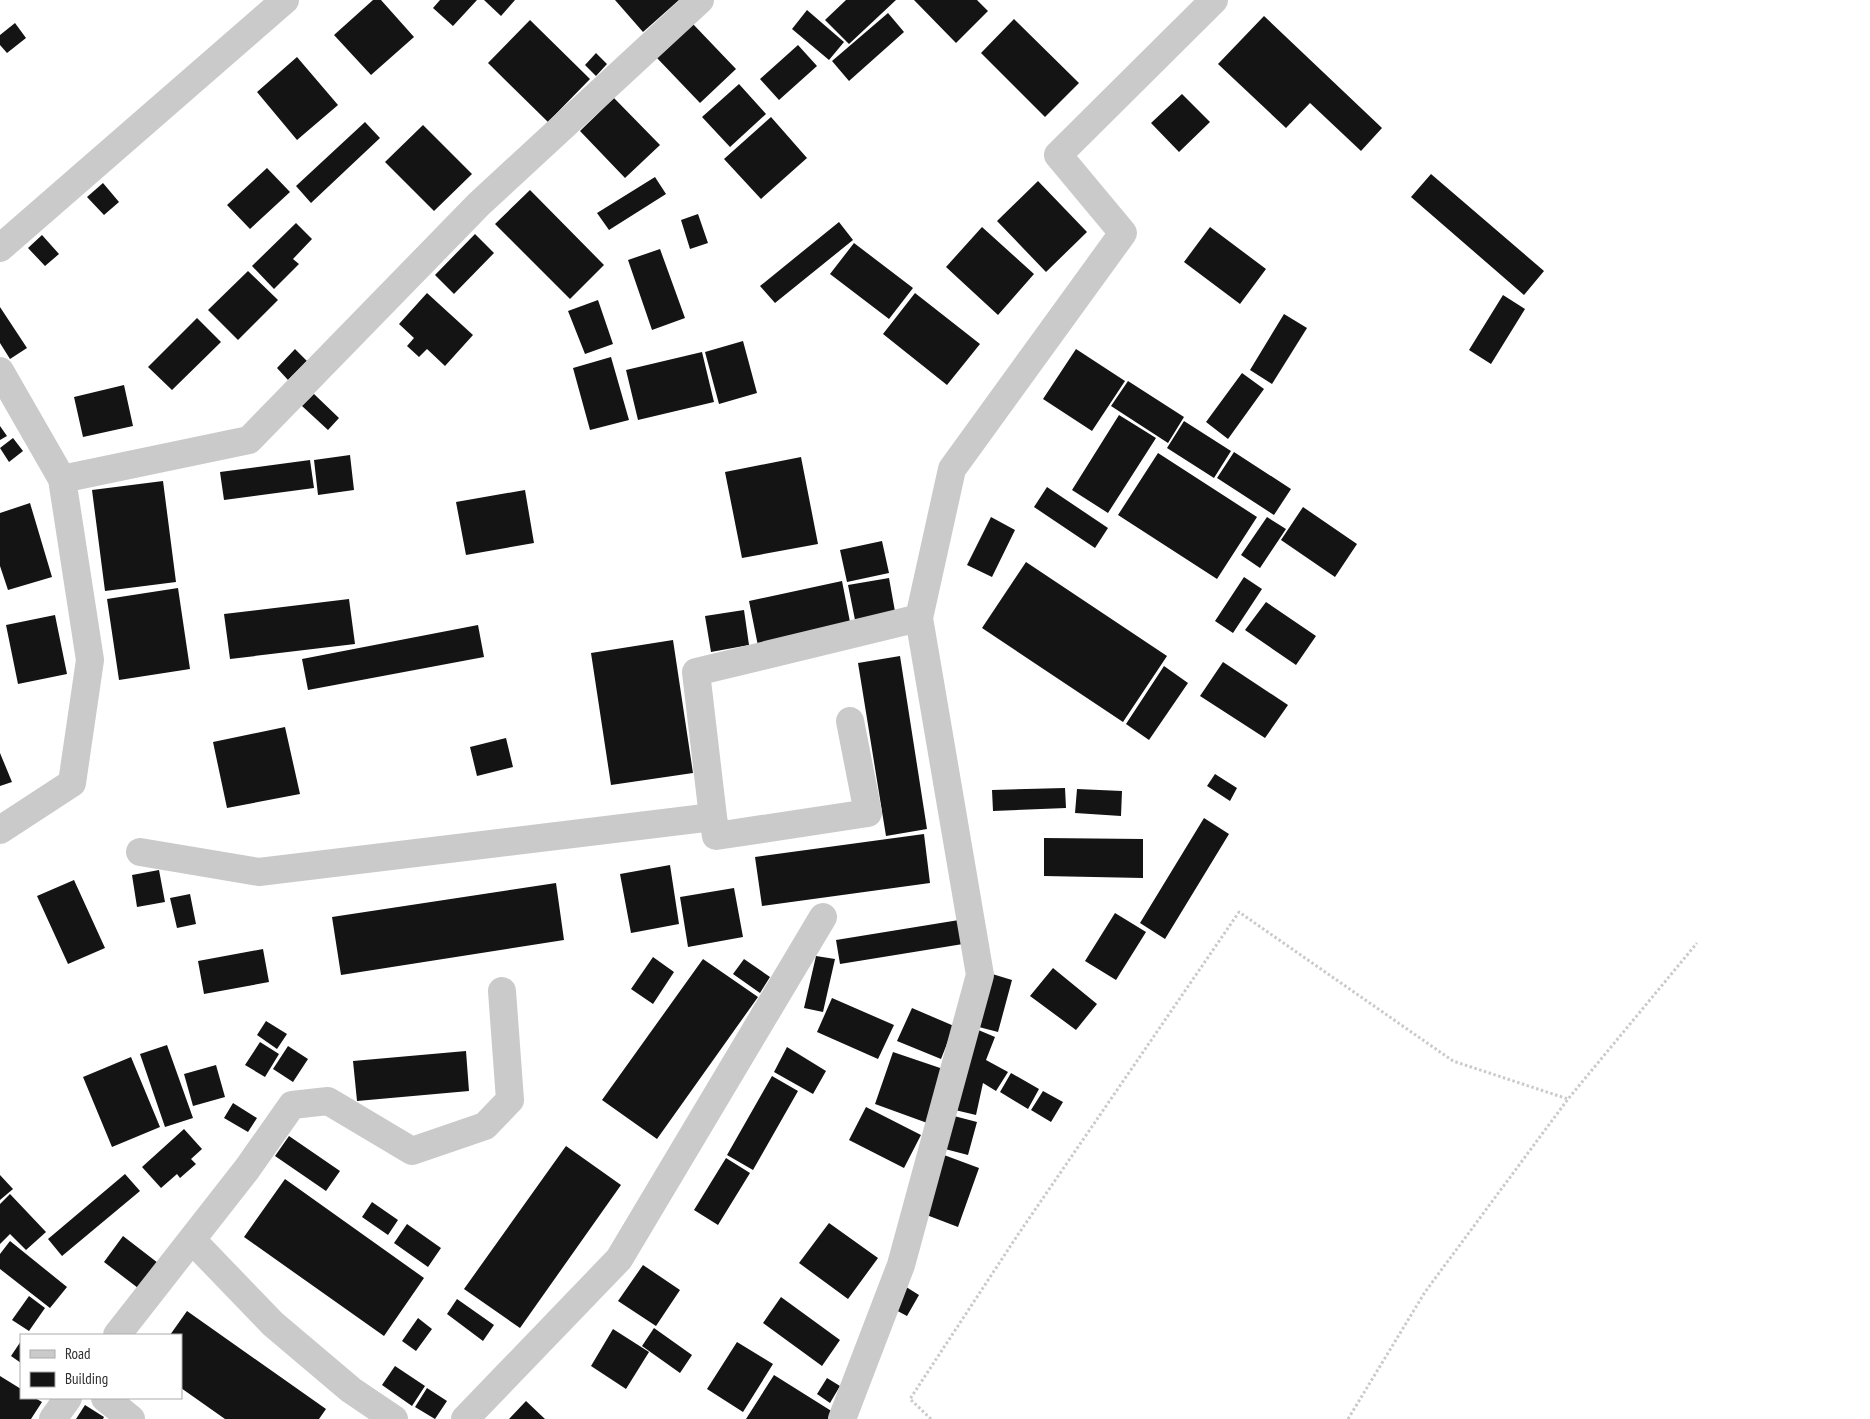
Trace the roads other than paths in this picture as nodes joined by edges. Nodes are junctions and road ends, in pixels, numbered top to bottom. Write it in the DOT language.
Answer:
graph roads {
  1 [pos="285,0"];
  2 [pos="700,0"];
  3 [pos="1214,0"];
  4 [pos="0,248"];
  5 [pos="0,371"];
  6 [pos="62,478"];
  7 [pos="919,618"];
  8 [pos="850,720"];
  9 [pos="713,817"];
  10 [pos="0,830"];
  11 [pos="140,852"];
  12 [pos="823,917"];
  13 [pos="502,991"];
  14 [pos="192,1240"];
  15 [pos="118,1334"];
  16 [pos="67,1399"];
  17 [pos="106,1399"];
  18 [pos="53,1419"];
  19 [pos="131,1419"];
  20 [pos="394,1419"];
  21 [pos="466,1419"];
  22 [pos="842,1419"];
  1 -- 4 [label="street"];
  2 -- 6 [label="street"];
  3 -- 7 [label="street"];
  5 -- 6 [label="street"];
  6 -- 10 [label="street"];
  7 -- 9 [label="street"];
  7 -- 22 [label="street"];
  8 -- 9 [label="street"];
  9 -- 11 [label="street"];
  12 -- 21 [label="street"];
  13 -- 14 [label="street"];
  14 -- 15 [label="street"];
  14 -- 20 [label="street"];
  16 -- 18 [label="street"];
  17 -- 19 [label="street"];
}
